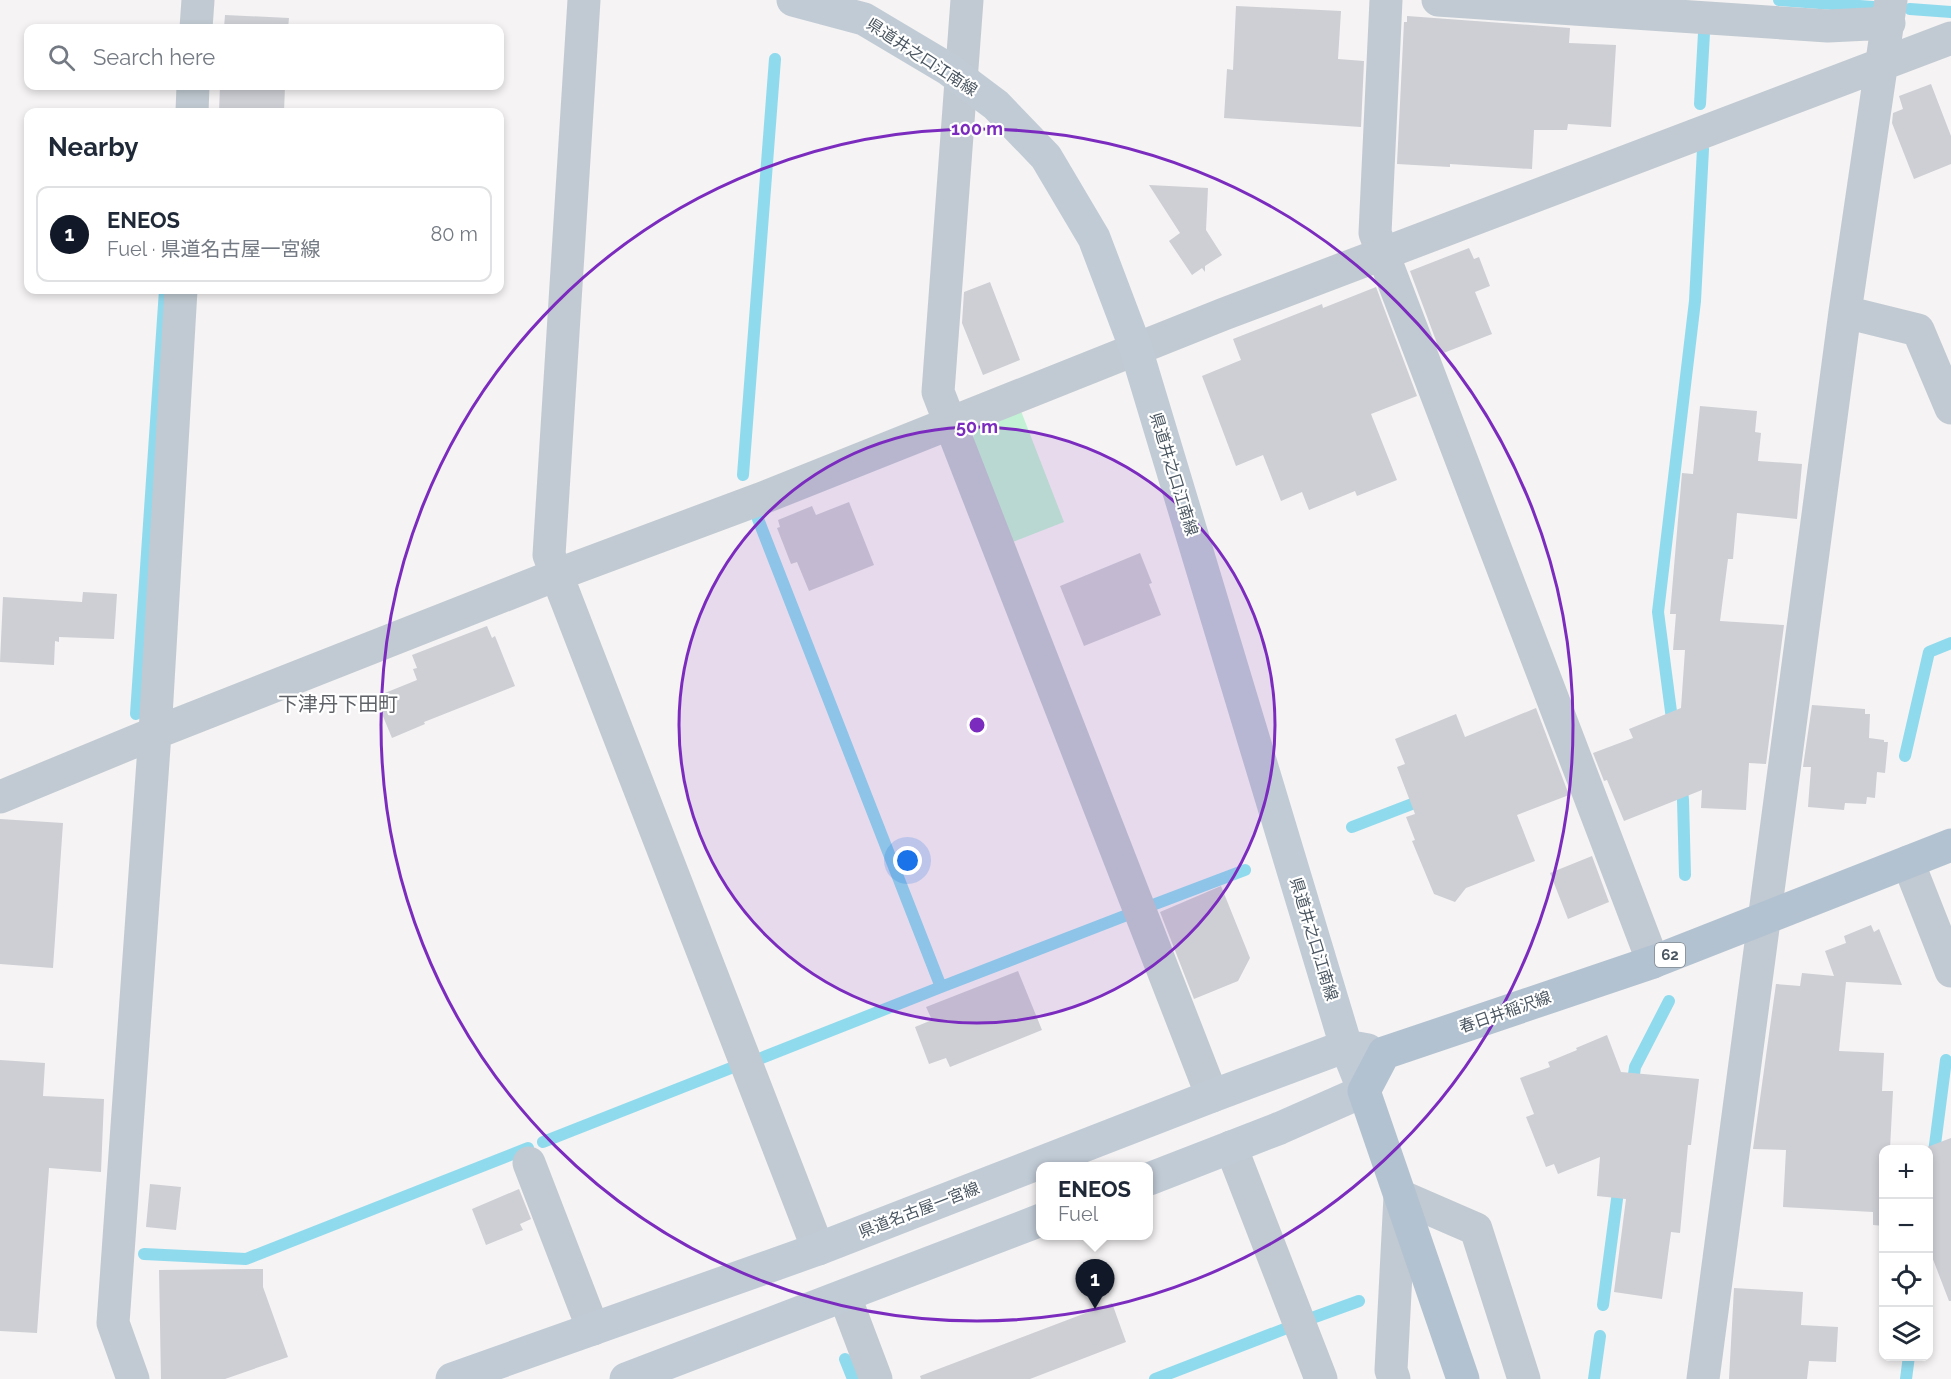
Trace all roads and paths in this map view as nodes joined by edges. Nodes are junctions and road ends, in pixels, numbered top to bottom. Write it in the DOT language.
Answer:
graph roads {
  1 [pos="198,0"];
  2 [pos="584,0"];
  3 [pos="793,0"];
  4 [pos="967,0"];
  5 [pos="1386,0"];
  6 [pos="1438,0"];
  7 [pos="1701,9"];
  8 [pos="1890,12"];
  9 [pos="196,24"];
  10 [pos="1951,38"];
  11 [pos="1883,64"];
  12 [pos="962,80"];
  13 [pos="193,90"];
  14 [pos="192,108"];
  15 [pos="1383,254"];
  16 [pos="181,294"];
  17 [pos="1845,312"];
  18 [pos="1136,349"];
  19 [pos="1951,408"];
  20 [pos="950,423"];
  21 [pos="556,575"];
  22 [pos="155,733"];
  23 [pos="0,797"];
  24 [pos="1951,845"];
  25 [pos="1908,862"];
  26 [pos="1766,918"];
  27 [pos="1653,962"];
  28 [pos="1951,970"];
  29 [pos="1346,1046"];
  30 [pos="1384,1053"];
  31 [pos="1364,1091"];
  32 [pos="1212,1096"];
  33 [pos="1231,1147"];
  34 [pos="1042,1162"];
  35 [pos="529,1163"];
  36 [pos="1036,1164"];
  37 [pos="1153,1177"];
  38 [pos="1400,1196"];
  39 [pos="1036,1222"];
  40 [pos="818,1249"];
  41 [pos="845,1297"];
  42 [pos="593,1329"];
  43 [pos="133,1379"];
  44 [pos="452,1379"];
  45 [pos="626,1379"];
  46 [pos="876,1379"];
  47 [pos="1321,1379"];
  48 [pos="1394,1379"];
  49 [pos="1463,1379"];
  50 [pos="1524,1379"];
  51 [pos="1703,1379"];
  1 -- 9 [label="street"];
  2 -- 21 [label="street"];
  3 -- 12 [label="main road, 県道井之口江南線"];
  4 -- 12 [label="street"];
  5 -- 15 [label="street"];
  6 -- 7 [label="street"];
  7 -- 8 [label="street"];
  8 -- 11 [label="street"];
  10 -- 11 [label="street"];
  11 -- 15 [label="street"];
  11 -- 17 [label="street"];
  12 -- 18 [label="main road, 県道井之口江南線"];
  12 -- 20 [label="street"];
  13 -- 14 [label="street"];
  15 -- 18 [label="street"];
  15 -- 27 [label="street"];
  16 -- 22 [label="street"];
  17 -- 19 [label="street"];
  17 -- 26 [label="street"];
  18 -- 20 [label="street"];
  18 -- 29 [label="main road, 県道井之口江南線"];
  20 -- 21 [label="street"];
  20 -- 32 [label="street"];
  21 -- 22 [label="street"];
  21 -- 40 [label="street"];
  22 -- 23 [label="street"];
  22 -- 43 [label="street"];
  24 -- 25 [label="main road, 春日井稲沢線 / 62"];
  25 -- 26 [label="main road, 春日井稲沢線 / 62"];
  25 -- 28 [label="street"];
  26 -- 27 [label="main road, 春日井稲沢線 / 62"];
  26 -- 51 [label="street"];
  27 -- 30 [label="main road, 春日井稲沢線 / 62"];
  29 -- 30 [label="main road"];
  29 -- 31 [label="main road, 県道井之口江南線"];
  29 -- 32 [label="main road, 県道名古屋一宮線"];
  30 -- 31 [label="main road"];
  31 -- 33 [label="main road"];
  31 -- 38 [label="main road"];
  32 -- 34 [label="main road, 県道名古屋一宮線"];
  33 -- 37 [label="main road"];
  33 -- 47 [label="street"];
  35 -- 42 [label="street"];
  36 -- 40 [label="main road, 県道名古屋一宮線"];
  38 -- 48 [label="street"];
  38 -- 49 [label="main road"];
  38 -- 50 [label="street"];
  39 -- 41 [label="main road"];
  40 -- 42 [label="main road, 県道名古屋一宮線"];
  41 -- 45 [label="main road"];
  41 -- 46 [label="street"];
  42 -- 44 [label="main road, 県道名古屋一宮線"];
}
